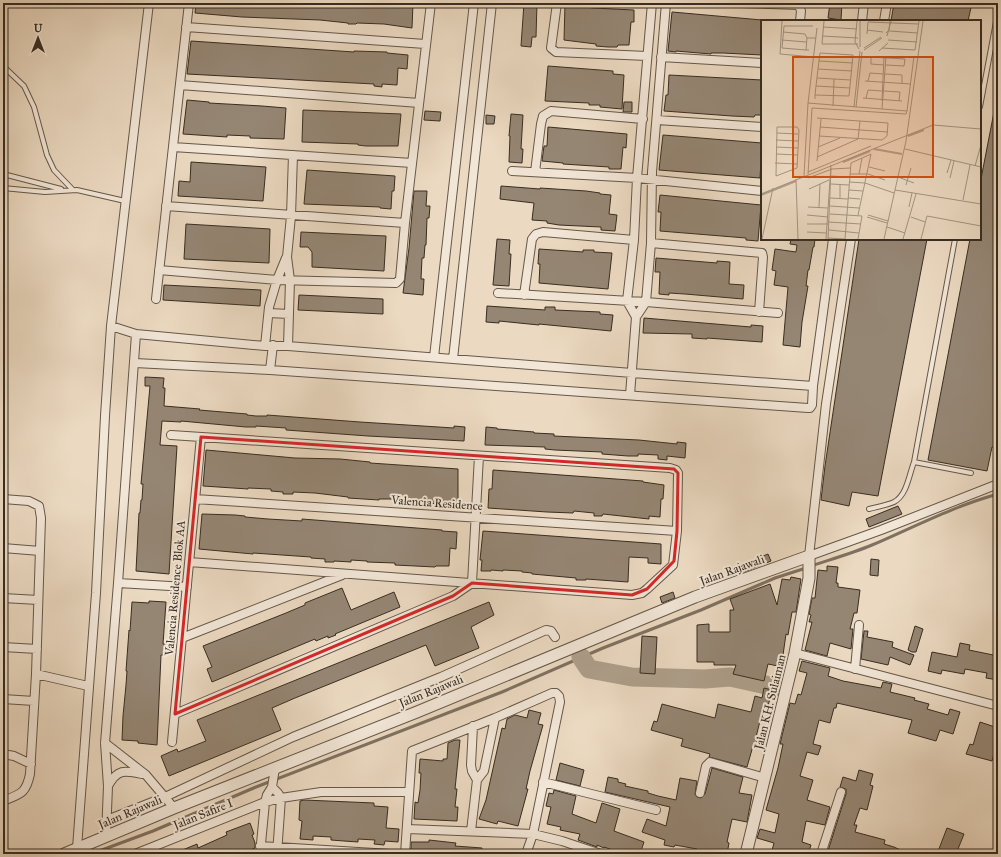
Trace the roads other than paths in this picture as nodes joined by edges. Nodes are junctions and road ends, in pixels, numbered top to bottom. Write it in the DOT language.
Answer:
graph roads {
  1 [pos="149,3"];
  2 [pos="189,3"];
  3 [pos="431,3"];
  4 [pos="474,3"];
  5 [pos="492,3"];
  6 [pos="557,3"];
  7 [pos="652,3"];
  8 [pos="666,3"];
  9 [pos="740,3"];
  10 [pos="864,3"];
  11 [pos="887,3"];
  12 [pos="998,11"];
  13 [pos="800,20"];
  14 [pos="862,20"];
  15 [pos="884,20"];
  16 [pos="186,27"];
  17 [pos="425,44"];
  18 [pos="647,56"];
  19 [pos="661,57"];
  20 [pos="761,63"];
  21 [pos="3,66"];
  22 [pos="180,85"];
  23 [pos="645,90"];
  24 [pos="659,90"];
  25 [pos="981,102"];
  26 [pos="419,103"];
  27 [pos="643,118"];
  28 [pos="657,120"];
  29 [pos="761,128"];
  30 [pos="173,147"];
  31 [pos="293,155"];
  32 [pos="412,163"];
  33 [pos="512,171"];
  34 [pos="535,172"];
  35 [pos="3,174"];
  36 [pos="638,178"];
  37 [pos="652,180"];
  38 [pos="3,188"];
  39 [pos="73,190"];
  40 [pos="65,191"];
  41 [pos="761,191"];
  42 [pos="125,201"];
  43 [pos="166,206"];
  44 [pos="291,216"];
  45 [pos="405,223"];
  46 [pos="634,240"];
  47 [pos="833,240"];
  48 [pos="851,240"];
  49 [pos="955,240"];
  50 [pos="652,243"];
  51 [pos="287,257"];
  52 [pos="159,270"];
  53 [pos="277,280"];
  54 [pos="290,280"];
  55 [pos="498,293"];
  56 [pos="524,295"];
  57 [pos="156,299"];
  58 [pos="627,301"];
  59 [pos="646,302"];
  60 [pos="759,312"];
  61 [pos="778,313"];
  62 [pos="268,314"];
  63 [pos="289,314"];
  64 [pos="636,317"];
  65 [pos="111,326"];
  66 [pos="136,334"];
  67 [pos="269,345"];
  68 [pos="288,346"];
  69 [pos="434,357"];
  70 [pos="453,359"];
  71 [pos="135,363"];
  72 [pos="270,370"];
  73 [pos="632,373"];
  74 [pos="813,386"];
  75 [pos="630,395"];
  76 [pos="171,435"];
  77 [pos="201,437"];
  78 [pos="479,456"];
  79 [pos="914,462"];
  80 [pos="971,473"];
  81 [pos="998,484"];
  82 [pos="195,498"];
  83 [pos="3,499"];
  84 [pos="869,509"];
  85 [pos="476,517"];
  86 [pos="677,531"];
  87 [pos="3,548"];
  88 [pos="40,551"];
  89 [pos="189,562"];
  90 [pos="809,564"];
  91 [pos="345,574"];
  92 [pos="118,583"];
  93 [pos="472,583"];
  94 [pos="187,587"];
  95 [pos="3,598"];
  96 [pos="38,600"];
  97 [pos="859,625"];
  98 [pos="555,636"];
  99 [pos="182,638"];
  100 [pos="3,647"];
  101 [pos="37,649"];
  102 [pos="795,654"];
  103 [pos="855,669"];
  104 [pos="36,674"];
  105 [pos="88,686"];
  106 [pos="3,699"];
  107 [pos="34,701"];
  108 [pos="998,706"];
  109 [pos="175,714"];
  110 [pos="495,718"];
  111 [pos="473,726"];
  112 [pos="172,742"];
  113 [pos="105,743"];
  114 [pos="3,754"];
  115 [pos="31,764"];
  116 [pos="146,774"];
  117 [pos="273,778"];
  118 [pos="765,778"];
  119 [pos="477,780"];
  120 [pos="543,782"];
  121 [pos="108,786"];
  122 [pos="409,792"];
  123 [pos="841,792"];
  124 [pos="700,793"];
  125 [pos="165,796"];
  126 [pos="281,798"];
  127 [pos="3,801"];
  128 [pos="265,802"];
  129 [pos="174,808"];
  130 [pos="656,810"];
  131 [pos="107,820"];
  132 [pos="407,829"];
  133 [pos="471,831"];
  134 [pos="533,834"];
  135 [pos="106,836"];
  136 [pos="77,848"];
  137 [pos="260,850"];
  138 [pos="277,851"];
  139 [pos="64,854"];
  140 [pos="135,854"];
  141 [pos="391,854"];
  142 [pos="405,854"];
  143 [pos="526,854"];
  144 [pos="601,854"];
  145 [pos="746,854"];
  146 [pos="821,854"];
  1 -- 42 [label="street"];
  2 -- 16 [label="street"];
  3 -- 17 [label="street"];
  4 -- 69 [label="street"];
  5 -- 70 [label="street"];
  6 -- 18 [label="street"];
  7 -- 18 [label="street"];
  8 -- 19 [label="street"];
  9 -- 13 [label="street"];
  10 -- 14 [label="street"];
  11 -- 15 [label="street"];
  12 -- 25 [label="lane"];
  16 -- 17 [label="street"];
  16 -- 22 [label="street"];
  17 -- 26 [label="street"];
  18 -- 23 [label="street"];
  19 -- 20 [label="street"];
  19 -- 24 [label="street"];
  21 -- 39 [label="lane"];
  22 -- 26 [label="street"];
  22 -- 30 [label="street"];
  23 -- 24 [label="street"];
  23 -- 27 [label="street"];
  24 -- 28 [label="street"];
  26 -- 32 [label="street"];
  27 -- 34 [label="street"];
  27 -- 36 [label="street"];
  28 -- 29 [label="street"];
  28 -- 37 [label="street"];
  30 -- 31 [label="street"];
  30 -- 43 [label="street"];
  31 -- 32 [label="street"];
  31 -- 44 [label="street"];
  32 -- 45 [label="street"];
  33 -- 34 [label="street"];
  34 -- 36 [label="street"];
  35 -- 40 [label="lane"];
  36 -- 37 [label="street"];
  36 -- 46 [label="street"];
  37 -- 41 [label="street"];
  37 -- 50 [label="street"];
  38 -- 40 [label="lane"];
  39 -- 40 [label="lane"];
  39 -- 42 [label="lane"];
  42 -- 65 [label="street"];
  43 -- 44 [label="street"];
  43 -- 52 [label="street"];
  44 -- 45 [label="street"];
  44 -- 51 [label="street"];
  45 -- 54 [label="street"];
  46 -- 56 [label="street"];
  46 -- 58 [label="street"];
  47 -- 74 [label="street"];
  48 -- 90 [label="street"];
  49 -- 79 [label="lane"];
  50 -- 59 [label="street"];
  50 -- 60 [label="street"];
  51 -- 53 [label="street"];
  51 -- 54 [label="street"];
  52 -- 53 [label="street"];
  52 -- 57 [label="street"];
  53 -- 54 [label="street"];
  53 -- 62 [label="street"];
  54 -- 63 [label="street"];
  55 -- 56 [label="street"];
  56 -- 58 [label="street"];
  58 -- 59 [label="street"];
  58 -- 64 [label="street"];
  59 -- 60 [label="street"];
  59 -- 64 [label="street"];
  60 -- 61 [label="street"];
  62 -- 63 [label="street"];
  62 -- 67 [label="street"];
  63 -- 68 [label="street"];
  64 -- 73 [label="street"];
  65 -- 66 [label="street"];
  65 -- 105 [label="street"];
  66 -- 67 [label="street"];
  66 -- 71 [label="street"];
  67 -- 68 [label="street"];
  67 -- 72 [label="street"];
  68 -- 69 [label="street"];
  69 -- 70 [label="street"];
  70 -- 73 [label="street"];
  71 -- 72 [label="street"];
  71 -- 92 [label="street"];
  72 -- 75 [label="street"];
  73 -- 74 [label="street"];
  73 -- 75 [label="street"];
  74 -- 75 [label="street"];
  76 -- 77 [label="street"];
  77 -- 78 [label="street"];
  77 -- 82 [label="street, Valencia Residence Blok AA"];
  78 -- 85 [label="street"];
  78 -- 86 [label="street"];
  79 -- 80 [label="lane"];
  79 -- 84 [label="lane"];
  81 -- 90 [label="street"];
  82 -- 85 [label="street, Valencia Residence"];
  82 -- 89 [label="street, Valencia Residence Blok AA"];
  83 -- 88 [label="street"];
  85 -- 86 [label="street, Valencia Residence"];
  85 -- 93 [label="street"];
  86 -- 93 [label="street"];
  87 -- 88 [label="street"];
  88 -- 96 [label="street"];
  89 -- 91 [label="street"];
  89 -- 94 [label="street, Valencia Residence Blok AA"];
  90 -- 102 [label="street, Jalan KH. Sulaiman"];
  90 -- 117 [label="street, Jalan Rajawali"];
  91 -- 93 [label="street"];
  91 -- 99 [label="street"];
  92 -- 94 [label="street"];
  92 -- 113 [label="street"];
  93 -- 109 [label="street"];
  94 -- 99 [label="street, Valencia Residence Blok AA"];
  95 -- 96 [label="street"];
  96 -- 101 [label="street"];
  97 -- 103 [label="street"];
  98 -- 125 [label="street"];
  99 -- 109 [label="street, Valencia Residence Blok AA"];
  100 -- 101 [label="street"];
  101 -- 104 [label="street"];
  102 -- 103 [label="street"];
  102 -- 118 [label="street, Jalan KH. Sulaiman"];
  103 -- 108 [label="street"];
  104 -- 105 [label="street"];
  104 -- 107 [label="street"];
  105 -- 136 [label="street"];
  106 -- 107 [label="street"];
  107 -- 115 [label="street"];
  109 -- 112 [label="street, Valencia Residence Blok AA"];
  110 -- 111 [label="street"];
  110 -- 119 [label="street"];
  110 -- 120 [label="street"];
  111 -- 119 [label="street"];
  111 -- 122 [label="street"];
  113 -- 116 [label="street"];
  113 -- 121 [label="street"];
  114 -- 115 [label="street"];
  115 -- 127 [label="street"];
  116 -- 121 [label="street"];
  116 -- 125 [label="street"];
  117 -- 126 [label="street"];
  117 -- 128 [label="street"];
  117 -- 129 [label="street, Jalan Rajawali"];
  118 -- 124 [label="street"];
  118 -- 145 [label="street, Jalan KH. Sulaiman"];
  119 -- 133 [label="street"];
  120 -- 130 [label="street"];
  120 -- 134 [label="street"];
  121 -- 131 [label="street"];
  122 -- 126 [label="street, Jalan Safire I"];
  122 -- 132 [label="street"];
  123 -- 146 [label="street"];
  125 -- 129 [label="street"];
  125 -- 131 [label="street"];
  126 -- 128 [label="street, Jalan Safire I"];
  126 -- 138 [label="street"];
  128 -- 137 [label="street"];
  128 -- 140 [label="street, Jalan Safire I"];
  129 -- 135 [label="street, Jalan Rajawali"];
  131 -- 135 [label="street"];
  132 -- 133 [label="street"];
  132 -- 142 [label="street"];
  133 -- 134 [label="street"];
  134 -- 143 [label="street"];
  134 -- 144 [label="street"];
  135 -- 136 [label="street, Jalan Rajawali"];
  136 -- 139 [label="street, Jalan Rajawali"];
  137 -- 138 [label="street"];
  138 -- 141 [label="street"];
}
